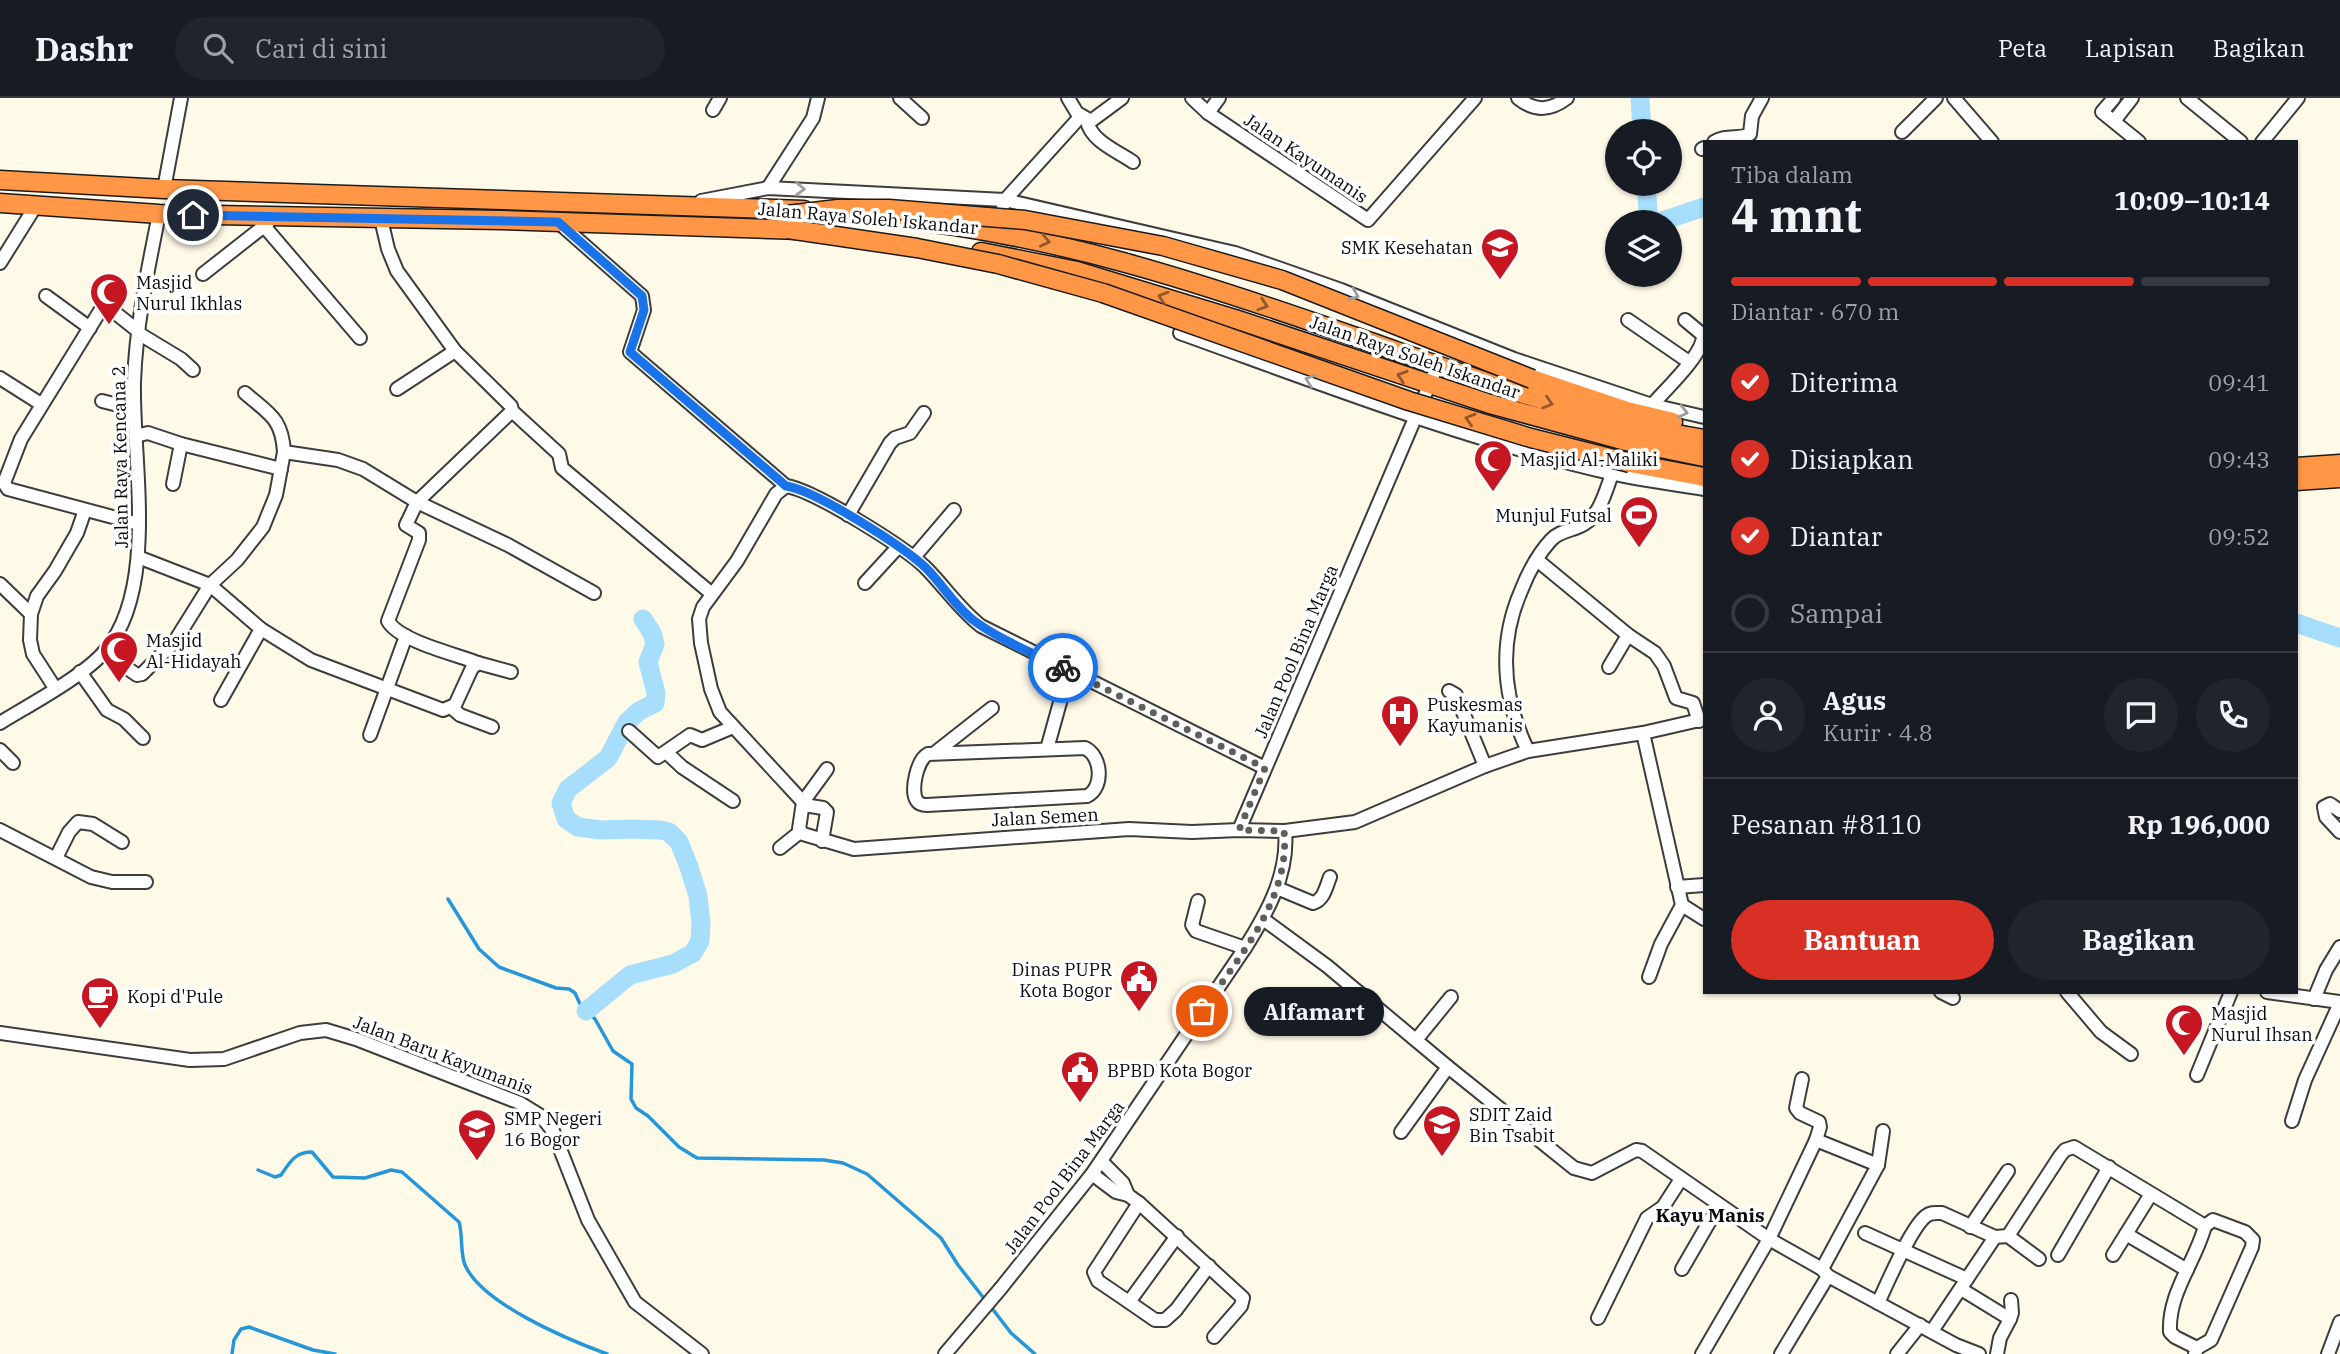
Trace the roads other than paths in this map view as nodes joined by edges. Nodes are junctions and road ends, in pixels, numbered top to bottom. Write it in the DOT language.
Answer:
graph roads {
  1 [pos="181,98"];
  2 [pos="720,98"];
  3 [pos="818,98"];
  4 [pos="900,98"];
  5 [pos="1068,98"];
  6 [pos="1122,98"];
  7 [pos="1192,98"];
  8 [pos="1219,98"];
  9 [pos="1518,98"];
  10 [pos="1567,98"];
  11 [pos="1762,98"];
  12 [pos="1936,98"];
  13 [pos="1954,98"];
  14 [pos="2114,98"];
  15 [pos="2132,98"];
  16 [pos="2187,98"];
  17 [pos="2298,98"];
  18 [pos="1470,100"];
  19 [pos="713,110"];
  20 [pos="1208,113"];
  21 [pos="922,118"];
  22 [pos="1083,119"];
  23 [pos="2114,121"];
  24 [pos="1902,132"];
  25 [pos="1718,140"];
  26 [pos="1990,140"];
  27 [pos="2137,140"];
  28 [pos="2239,140"];
  29 [pos="2264,140"];
  30 [pos="1133,162"];
  31 [pos="0,180"];
  32 [pos="0,187"];
  33 [pos="768,188"];
  34 [pos="164,189"];
  35 [pos="1005,200"];
  36 [pos="0,202"];
  37 [pos="685,205"];
  38 [pos="35,207"];
  39 [pos="159,214"];
  40 [pos="895,218"];
  41 [pos="382,219"];
  42 [pos="270,221"];
  43 [pos="558,222"];
  44 [pos="788,222"];
  45 [pos="997,231"];
  46 [pos="891,238"];
  47 [pos="0,263"];
  48 [pos="203,274"];
  49 [pos="46,296"];
  50 [pos="1194,307"];
  51 [pos="1628,320"];
  52 [pos="1685,320"];
  53 [pos="90,328"];
  54 [pos="138,332"];
  55 [pos="1703,335"];
  56 [pos="360,338"];
  57 [pos="1703,343"];
  58 [pos="455,351"];
  59 [pos="1689,362"];
  60 [pos="1438,365"];
  61 [pos="194,370"];
  62 [pos="0,377"];
  63 [pos="1429,385"];
  64 [pos="397,389"];
  65 [pos="245,393"];
  66 [pos="102,401"];
  67 [pos="41,404"];
  68 [pos="1652,405"];
  69 [pos="134,409"];
  70 [pos="512,411"];
  71 [pos="923,413"];
  72 [pos="1703,417"];
  73 [pos="1413,418"];
  74 [pos="1703,429"];
  75 [pos="135,436"];
  76 [pos="1703,439"];
  77 [pos="181,444"];
  78 [pos="284,452"];
  79 [pos="1703,457"];
  80 [pos="2340,464"];
  81 [pos="2298,467"];
  82 [pos="281,469"];
  83 [pos="1612,474"];
  84 [pos="1703,477"];
  85 [pos="2340,478"];
  86 [pos="2298,481"];
  87 [pos="173,484"];
  88 [pos="786,486"];
  89 [pos="1703,489"];
  90 [pos="417,502"];
  91 [pos="85,510"];
  92 [pos="954,510"];
  93 [pos="848,515"];
  94 [pos="139,524"];
  95 [pos="898,547"];
  96 [pos="914,557"];
  97 [pos="138,558"];
  98 [pos="1537,560"];
  99 [pos="864,583"];
  100 [pos="0,584"];
  101 [pos="210,585"];
  102 [pos="594,593"];
  103 [pos="712,594"];
  104 [pos="32,614"];
  105 [pos="261,629"];
  106 [pos="1628,635"];
  107 [pos="406,636"];
  108 [pos="104,653"];
  109 [pos="478,663"];
  110 [pos="1609,667"];
  111 [pos="1069,670"];
  112 [pos="80,672"];
  113 [pos="511,672"];
  114 [pos="55,688"];
  115 [pos="386,688"];
  116 [pos="1449,691"];
  117 [pos="221,700"];
  118 [pos="452,708"];
  119 [pos="992,708"];
  120 [pos="1702,720"];
  121 [pos="0,723"];
  122 [pos="492,727"];
  123 [pos="733,727"];
  124 [pos="629,731"];
  125 [pos="1643,733"];
  126 [pos="370,735"];
  127 [pos="143,738"];
  128 [pos="1047,749"];
  129 [pos="0,750"];
  130 [pos="1528,751"];
  131 [pos="666,752"];
  132 [pos="936,753"];
  133 [pos="13,763"];
  134 [pos="1485,766"];
  135 [pos="1265,768"];
  136 [pos="827,769"];
  137 [pos="733,802"];
  138 [pos="804,803"];
  139 [pos="2340,811"];
  140 [pos="0,830"];
  141 [pos="1239,830"];
  142 [pos="1284,831"];
  143 [pos="800,832"];
  144 [pos="2340,832"];
  145 [pos="822,841"];
  146 [pos="121,842"];
  147 [pos="780,848"];
  148 [pos="55,858"];
  149 [pos="1330,877"];
  150 [pos="146,883"];
  151 [pos="1703,885"];
  152 [pos="1677,887"];
  153 [pos="1277,888"];
  154 [pos="1198,901"];
  155 [pos="1682,905"];
  156 [pos="1703,918"];
  157 [pos="1264,919"];
  158 [pos="2340,947"];
  159 [pos="1245,948"];
  160 [pos="1649,976"];
  161 [pos="2069,994"];
  162 [pos="2230,994"];
  163 [pos="2280,994"];
  164 [pos="1451,997"];
  165 [pos="2314,999"];
  166 [pos="2340,1002"];
  167 [pos="0,1033"];
  168 [pos="1416,1040"];
  169 [pos="2131,1054"];
  170 [pos="1448,1067"];
  171 [pos="2197,1075"];
  172 [pos="1802,1079"];
  173 [pos="2292,1121"];
  174 [pos="1883,1131"];
  175 [pos="1401,1132"];
  176 [pos="1816,1140"];
  177 [pos="1101,1162"];
  178 [pos="1878,1165"];
  179 [pos="2109,1167"];
  180 [pos="2008,1171"];
  181 [pos="1092,1174"];
  182 [pos="1681,1179"];
  183 [pos="2151,1194"];
  184 [pos="1128,1195"];
  185 [pos="1139,1203"];
  186 [pos="1718,1205"];
  187 [pos="2205,1226"];
  188 [pos="1970,1227"];
  189 [pos="1865,1233"];
  190 [pos="2126,1234"];
  191 [pos="1177,1236"];
  192 [pos="2002,1237"];
  193 [pos="1769,1239"];
  194 [pos="1902,1251"];
  195 [pos="2058,1255"];
  196 [pos="2113,1255"];
  197 [pos="2039,1259"];
  198 [pos="1209,1266"];
  199 [pos="1682,1269"];
  200 [pos="2187,1270"];
  201 [pos="1825,1273"];
  202 [pos="1964,1284"];
  203 [pos="2011,1300"];
  204 [pos="1129,1302"];
  205 [pos="1878,1303"];
  206 [pos="1598,1318"];
  207 [pos="2010,1319"];
  208 [pos="2340,1322"];
  209 [pos="1920,1325"];
  210 [pos="1932,1331"];
  211 [pos="1214,1337"];
  212 [pos="2196,1351"];
  213 [pos="702,1354"];
  214 [pos="945,1354"];
  215 [pos="1702,1354"];
  216 [pos="1781,1354"];
  217 [pos="1897,1354"];
  218 [pos="1979,1354"];
  219 [pos="1997,1354"];
  220 [pos="2328,1354"];
  1 -- 34 [label="street"];
  2 -- 19 [label="street"];
  3 -- 33 [label="street"];
  4 -- 21 [label="street"];
  5 -- 22 [label="street"];
  6 -- 22 [label="street"];
  7 -- 20 [label="street, Jalan Kayumanis"];
  8 -- 20 [label="street"];
  9 -- 10 [label="street"];
  11 -- 25 [label="street"];
  12 -- 24 [label="street"];
  13 -- 26 [label="street"];
  14 -- 23 [label="street"];
  15 -- 23 [label="street"];
  16 -- 28 [label="street"];
  17 -- 29 [label="street"];
  18 -- 20 [label="street, Jalan Kayumanis"];
  22 -- 30 [label="street"];
  22 -- 35 [label="street"];
  23 -- 27 [label="street"];
  31 -- 34 [label="highway, Jalan Raya Soleh Iskandar"];
  32 -- 44 [label="highway"];
  33 -- 35 [label="street, one-way"];
  33 -- 37 [label="street"];
  34 -- 37 [label="highway, Jalan Raya Soleh Iskandar"];
  35 -- 45 [label="street"];
  35 -- 68 [label="street, one-way"];
  36 -- 38 [label="highway, Jalan Raya Soleh Iskandar"];
  36 -- 44 [label="highway"];
  37 -- 40 [label="highway, Jalan Raya Soleh Iskandar"];
  38 -- 39 [label="highway, Jalan Raya Soleh Iskandar"];
  38 -- 47 [label="street"];
  39 -- 42 [label="highway, Jalan Raya Soleh Iskandar"];
  39 -- 54 [label="street, Jalan Raya Kencana 2"];
  40 -- 45 [label="highway, Jalan Raya Soleh Iskandar"];
  40 -- 46 [label="highway"];
  41 -- 42 [label="highway, Jalan Raya Soleh Iskandar"];
  41 -- 43 [label="highway, Jalan Raya Soleh Iskandar"];
  41 -- 58 [label="street"];
  42 -- 48 [label="street"];
  42 -- 56 [label="street"];
  43 -- 46 [label="highway, Jalan Raya Soleh Iskandar"];
  43 -- 88 [label="street"];
  44 -- 74 [label="highway, bridge"];
  84 -- 44 [label="highway, one-way, bridge"];
  45 -- 60 [label="highway, Jalan Raya Soleh Iskandar, one-way"];
  50 -- 46 [label="highway, Jalan Raya Soleh Iskandar, one-way"];
  49 -- 53 [label="street"];
  63 -- 50 [label="highway, Jalan Raya Soleh Iskandar, one-way"];
  73 -- 50 [label="street, one-way"];
  51 -- 59 [label="street"];
  52 -- 55 [label="street"];
  53 -- 54 [label="street"];
  53 -- 67 [label="street"];
  54 -- 61 [label="street"];
  54 -- 69 [label="street, Jalan Raya Kencana 2"];
  57 -- 59 [label="street"];
  58 -- 64 [label="street"];
  58 -- 70 [label="street"];
  59 -- 68 [label="street"];
  60 -- 63 [label="street, Jalan Pool Bina Marga"];
  60 -- 76 [label="highway, Jalan Raya Soleh Iskandar, one-way"];
  62 -- 67 [label="street"];
  63 -- 73 [label="street, Jalan Pool Bina Marga"];
  63 -- 79 [label="highway, Jalan Raya Soleh Iskandar"];
  65 -- 78 [label="street"];
  66 -- 69 [label="street"];
  67 -- 91 [label="street"];
  68 -- 72 [label="street, one-way"];
  69 -- 75 [label="street, Jalan Raya Kencana 2"];
  70 -- 90 [label="street"];
  70 -- 103 [label="street"];
  71 -- 93 [label="street"];
  73 -- 83 [label="street"];
  73 -- 135 [label="street, Jalan Pool Bina Marga"];
  75 -- 77 [label="street"];
  75 -- 94 [label="street, Jalan Raya Kencana 2"];
  77 -- 82 [label="street"];
  77 -- 87 [label="street"];
  78 -- 82 [label="street"];
  78 -- 90 [label="street"];
  80 -- 81 [label="highway"];
  82 -- 101 [label="street"];
  83 -- 89 [label="street"];
  83 -- 98 [label="street"];
  85 -- 86 [label="highway"];
  88 -- 93 [label="street"];
  88 -- 103 [label="street"];
  90 -- 102 [label="street"];
  90 -- 107 [label="street"];
  91 -- 94 [label="street"];
  91 -- 104 [label="street"];
  92 -- 96 [label="street"];
  93 -- 95 [label="street"];
  94 -- 97 [label="street, Jalan Raya Kencana 2"];
  95 -- 96 [label="street"];
  95 -- 99 [label="street"];
  96 -- 111 [label="street"];
  97 -- 101 [label="street"];
  97 -- 108 [label="street, Jalan Raya Kencana 2"];
  98 -- 106 [label="street"];
  98 -- 130 [label="street"];
  100 -- 104 [label="street"];
  101 -- 105 [label="street"];
  101 -- 108 [label="street"];
  103 -- 123 [label="street"];
  104 -- 114 [label="street"];
  105 -- 115 [label="street"];
  105 -- 117 [label="street"];
  106 -- 110 [label="street"];
  106 -- 120 [label="street"];
  107 -- 109 [label="street"];
  107 -- 115 [label="street"];
  108 -- 112 [label="street, Jalan Raya Kencana 2"];
  109 -- 113 [label="street"];
  109 -- 118 [label="street"];
  111 -- 128 [label="street"];
  111 -- 135 [label="street"];
  112 -- 114 [label="street, Jalan Raya Kencana 2"];
  112 -- 127 [label="street"];
  114 -- 121 [label="street, Jalan Raya Kencana 2"];
  115 -- 118 [label="street"];
  115 -- 126 [label="street"];
  116 -- 134 [label="street"];
  118 -- 122 [label="street"];
  119 -- 132 [label="street"];
  120 -- 125 [label="street"];
  123 -- 131 [label="street"];
  123 -- 138 [label="street"];
  124 -- 131 [label="street"];
  125 -- 130 [label="street"];
  125 -- 152 [label="street"];
  128 -- 132 [label="street"];
  128 -- 132 [label="street"];
  129 -- 133 [label="street"];
  130 -- 134 [label="street"];
  131 -- 137 [label="street"];
  134 -- 142 [label="street"];
  135 -- 141 [label="street, Jalan Pool Bina Marga"];
  136 -- 138 [label="street"];
  138 -- 143 [label="street"];
  138 -- 145 [label="street"];
  139 -- 144 [label="street"];
  140 -- 148 [label="street"];
  141 -- 142 [label="street"];
  141 -- 145 [label="street, Jalan Semen"];
  142 -- 153 [label="street, Jalan Pool Bina Marga"];
  143 -- 145 [label="street, Jalan Semen"];
  143 -- 147 [label="street"];
  146 -- 148 [label="street"];
  148 -- 150 [label="street"];
  149 -- 153 [label="street"];
  151 -- 152 [label="street"];
  152 -- 155 [label="street"];
  153 -- 157 [label="street, Jalan Pool Bina Marga"];
  154 -- 159 [label="street"];
  155 -- 156 [label="street"];
  155 -- 160 [label="street"];
  157 -- 159 [label="street, Jalan Pool Bina Marga"];
  157 -- 168 [label="street"];
  158 -- 165 [label="street"];
  159 -- 177 [label="street, Jalan Pool Bina Marga"];
  161 -- 169 [label="street"];
  162 -- 171 [label="street"];
  163 -- 165 [label="street"];
  164 -- 168 [label="street"];
  165 -- 166 [label="street"];
  166 -- 173 [label="street"];
  167 -- 213 [label="street, Jalan Baru Kayumanis"];
  168 -- 170 [label="street"];
  170 -- 175 [label="street"];
  170 -- 182 [label="street"];
  172 -- 176 [label="street"];
  174 -- 178 [label="street"];
  176 -- 178 [label="street"];
  176 -- 193 [label="street"];
  177 -- 181 [label="street, Jalan Pool Bina Marga"];
  177 -- 184 [label="street"];
  178 -- 201 [label="street"];
  179 -- 183 [label="street"];
  179 -- 192 [label="street"];
  179 -- 195 [label="street"];
  180 -- 188 [label="street"];
  181 -- 184 [label="street"];
  181 -- 214 [label="street, Jalan Pool Bina Marga"];
  182 -- 186 [label="street"];
  182 -- 206 [label="street"];
  183 -- 187 [label="street"];
  183 -- 190 [label="street"];
  184 -- 185 [label="street"];
  185 -- 191 [label="street"];
  185 -- 204 [label="street"];
  186 -- 193 [label="street"];
  186 -- 199 [label="street"];
  187 -- 200 [label="street"];
  187 -- 212 [label="street"];
  188 -- 192 [label="street"];
  188 -- 194 [label="street"];
  189 -- 194 [label="street"];
  190 -- 196 [label="street"];
  190 -- 200 [label="street"];
  191 -- 198 [label="street"];
  191 -- 204 [label="street"];
  192 -- 197 [label="street"];
  192 -- 202 [label="street"];
  193 -- 201 [label="street"];
  193 -- 215 [label="street"];
  194 -- 202 [label="street"];
  194 -- 205 [label="street"];
  198 -- 204 [label="street"];
  198 -- 211 [label="street"];
  200 -- 212 [label="street"];
  201 -- 205 [label="street"];
  201 -- 216 [label="street"];
  202 -- 207 [label="street"];
  202 -- 210 [label="street"];
  203 -- 207 [label="street"];
  205 -- 209 [label="street"];
  207 -- 219 [label="street"];
  208 -- 220 [label="street"];
  209 -- 210 [label="street"];
  209 -- 217 [label="street"];
  210 -- 218 [label="street"];
}
